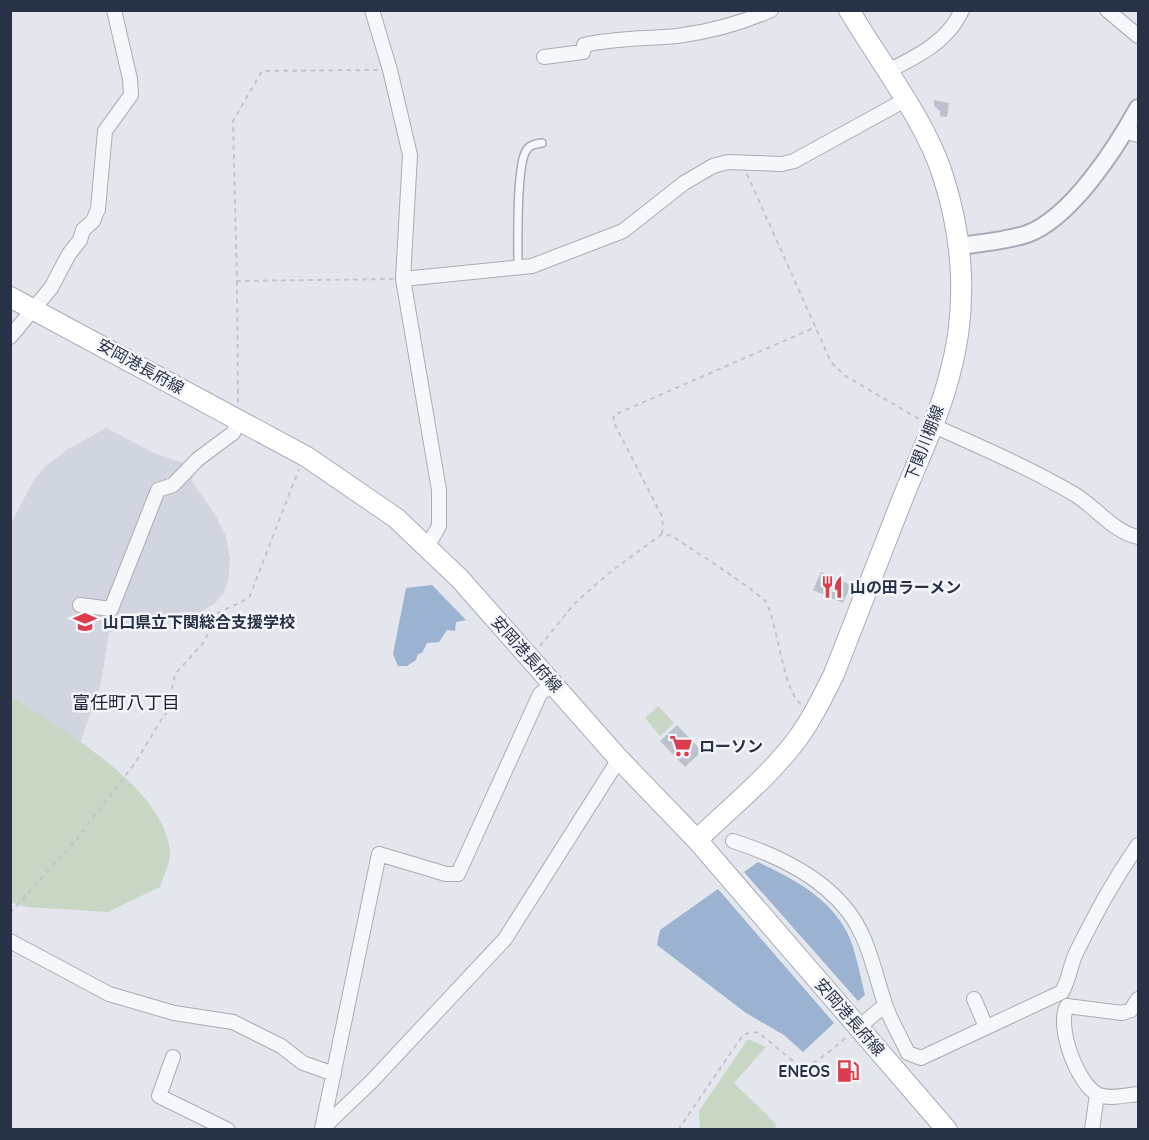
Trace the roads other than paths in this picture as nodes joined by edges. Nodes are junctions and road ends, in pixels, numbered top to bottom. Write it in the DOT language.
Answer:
graph roads {
  1 [pos="114,10"];
  2 [pos="372,10"];
  3 [pos="771,10"];
  4 [pos="849,10"];
  5 [pos="962,10"];
  6 [pos="1107,10"];
  7 [pos="1138,36"];
  8 [pos="544,57"];
  9 [pos="886,72"];
  10 [pos="904,100"];
  11 [pos="1138,108"];
  12 [pos="1132,133"];
  13 [pos="542,143"];
  14 [pos="959,246"];
  15 [pos="518,268"];
  16 [pos="403,279"];
  17 [pos="10,297"];
  18 [pos="34,308"];
  19 [pos="10,337"];
  20 [pos="238,419"];
  21 [pos="932,425"];
  22 [pos="1138,537"];
  23 [pos="427,547"];
  24 [pos="80,605"];
  25 [pos="553,684"];
  26 [pos="620,759"];
  27 [pos="696,840"];
  28 [pos="733,841"];
  29 [pos="1138,845"];
  30 [pos="10,941"];
  31 [pos="1062,992"];
  32 [pos="1138,999"];
  33 [pos="973,1000"];
  34 [pos="1067,1006"];
  35 [pos="887,1009"];
  36 [pos="859,1027"];
  37 [pos="986,1027"];
  38 [pos="173,1057"];
  39 [pos="334,1074"];
  40 [pos="1097,1094"];
  41 [pos="1138,1094"];
  42 [pos="321,1129"];
  43 [pos="228,1130"];
  44 [pos="947,1130"];
  45 [pos="1092,1130"];
  1 -- 18 [label="street"];
  2 -- 16 [label="street"];
  3 -- 8 [label="street"];
  4 -- 9 [label="main road, 下関川棚線"];
  5 -- 9 [label="street"];
  6 -- 7 [label="street"];
  9 -- 10 [label="main road, 下関川棚線"];
  10 -- 14 [label="main road, 下関川棚線"];
  10 -- 15 [label="street"];
  11 -- 12 [label="street"];
  12 -- 14 [label="street"];
  13 -- 15 [label="lane"];
  14 -- 21 [label="main road, 下関川棚線"];
  15 -- 16 [label="street"];
  16 -- 23 [label="street"];
  17 -- 18 [label="main road, 安岡港長府線"];
  18 -- 19 [label="street"];
  18 -- 20 [label="main road, 安岡港長府線"];
  20 -- 23 [label="main road, 安岡港長府線"];
  20 -- 24 [label="street"];
  21 -- 22 [label="street"];
  21 -- 27 [label="main road, 下関川棚線"];
  23 -- 25 [label="main road, 安岡港長府線"];
  25 -- 26 [label="main road, 安岡港長府線"];
  25 -- 39 [label="street"];
  26 -- 27 [label="main road, 安岡港長府線"];
  26 -- 42 [label="street"];
  27 -- 36 [label="main road, 安岡港長府線"];
  28 -- 35 [label="street"];
  29 -- 31 [label="street"];
  30 -- 39 [label="street"];
  31 -- 34 [label="street"];
  31 -- 37 [label="street"];
  32 -- 34 [label="street"];
  33 -- 37 [label="street"];
  34 -- 40 [label="street"];
  35 -- 36 [label="street"];
  35 -- 37 [label="street"];
  36 -- 44 [label="main road, 安岡港長府線"];
  38 -- 43 [label="street"];
  39 -- 42 [label="street"];
  40 -- 41 [label="street"];
  40 -- 45 [label="street"];
}
